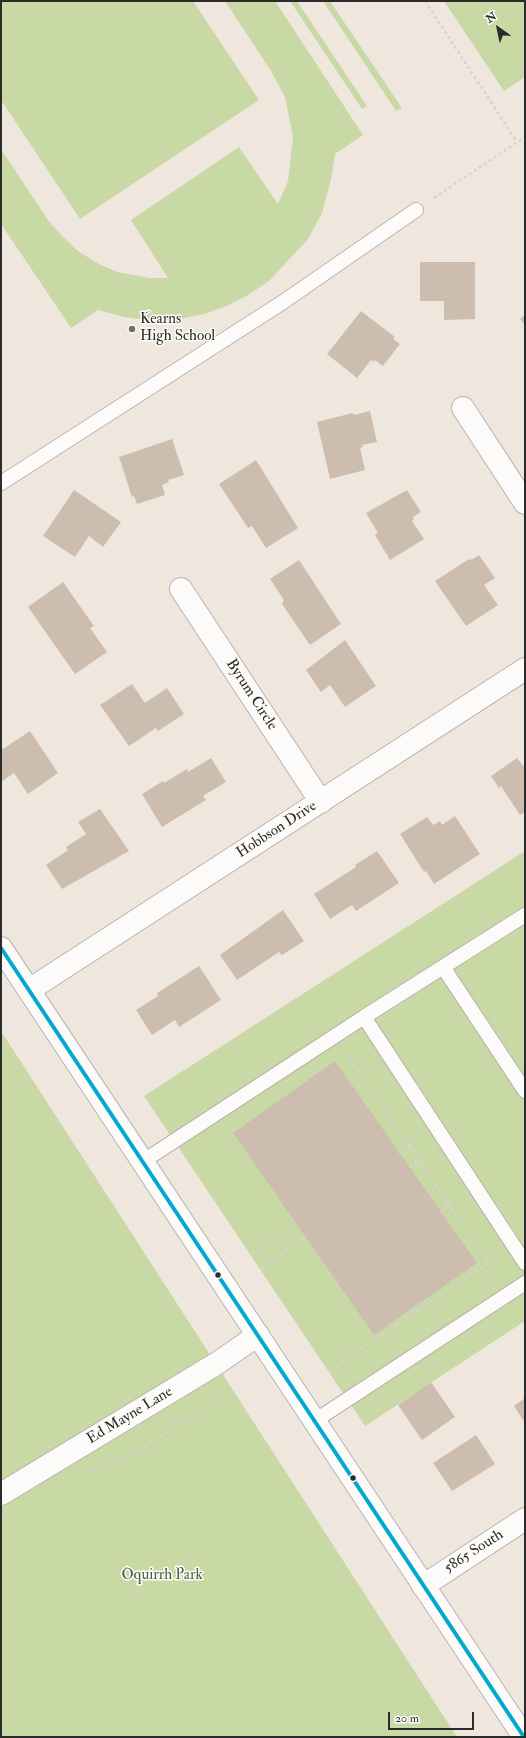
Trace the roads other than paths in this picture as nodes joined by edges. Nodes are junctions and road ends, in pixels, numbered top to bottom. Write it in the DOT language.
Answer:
graph roads {
  1 [pos="416,210"];
  2 [pos="463,408"];
  3 [pos="1,483"];
  4 [pos="525,503"];
  5 [pos="181,588"];
  6 [pos="525,669"];
  7 [pos="321,802"];
  8 [pos="525,915"];
  9 [pos="1,948"];
  10 [pos="443,967"];
  11 [pos="29,990"];
  12 [pos="364,1017"];
  13 [pos="525,1091"];
  14 [pos="142,1162"];
  15 [pos="525,1263"];
  16 [pos="525,1283"];
  17 [pos="258,1335"];
  18 [pos="316,1420"];
  19 [pos="1,1494"];
  20 [pos="525,1519"];
  21 [pos="423,1586"];
  22 [pos="524,1737"];
  1 -- 3 [label="lane"];
  2 -- 4 [label="street"];
  5 -- 7 [label="street, Byrum Circle"];
  6 -- 7 [label="street, Hobbson Drive"];
  7 -- 11 [label="street, Hobbson Drive"];
  8 -- 10 [label="lane"];
  9 -- 11 [label="street"];
  10 -- 12 [label="lane"];
  10 -- 13 [label="lane"];
  11 -- 14 [label="street"];
  12 -- 14 [label="lane"];
  12 -- 15 [label="lane"];
  14 -- 17 [label="street"];
  16 -- 18 [label="lane"];
  17 -- 18 [label="street"];
  17 -- 19 [label="street, Ed Mayne Lane"];
  18 -- 21 [label="street"];
  20 -- 21 [label="street, 5865 South"];
  21 -- 22 [label="street"];
}
